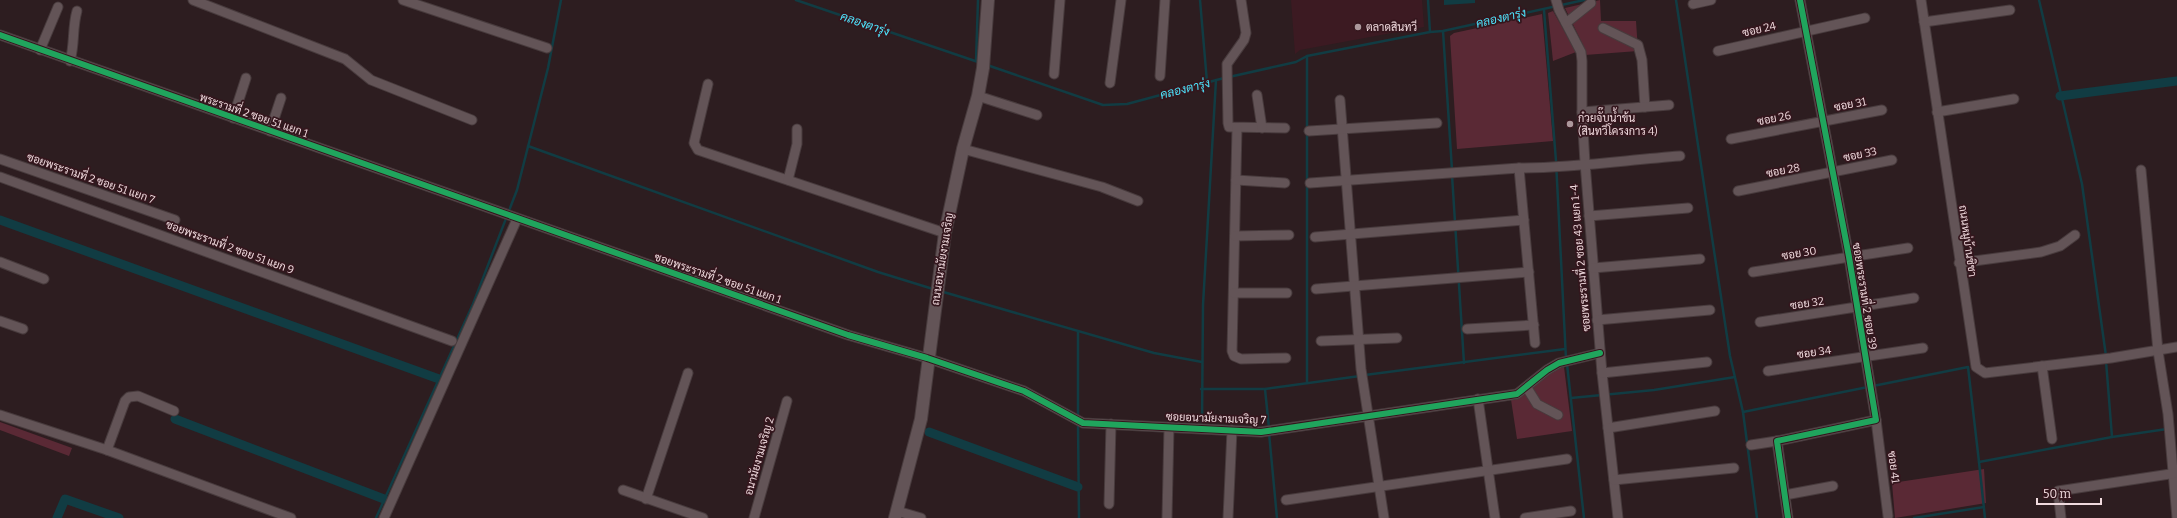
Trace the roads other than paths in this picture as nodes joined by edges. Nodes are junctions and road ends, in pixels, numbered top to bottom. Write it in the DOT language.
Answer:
graph roads {
  1 [pos="193,0"];
  2 [pos="402,0"];
  3 [pos="988,0"];
  4 [pos="1060,0"];
  5 [pos="1121,0"];
  6 [pos="1165,0"];
  7 [pos="1241,0"];
  8 [pos="1556,0"];
  9 [pos="1711,0"];
  10 [pos="1800,0"];
  11 [pos="1921,0"];
  12 [pos="1591,3"];
  13 [pos="1693,4"];
  14 [pos="58,7"];
  15 [pos="2010,10"];
  16 [pos="77,11"];
  17 [pos="1865,18"];
  18 [pos="1924,22"];
  19 [pos="1566,23"];
  20 [pos="1603,28"];
  21 [pos="1805,31"];
  22 [pos="0,35"];
  23 [pos="547,48"];
  24 [pos="40,50"];
  25 [pos="1718,51"];
  26 [pos="70,61"];
  27 [pos="1054,74"];
  28 [pos="1160,76"];
  29 [pos="246,78"];
  30 [pos="1110,82"];
  31 [pos="708,84"];
  32 [pos="1257,95"];
  33 [pos="978,96"];
  34 [pos="281,98"];
  35 [pos="2014,99"];
  36 [pos="1340,100"];
  37 [pos="1669,105"];
  38 [pos="1645,107"];
  39 [pos="1882,110"];
  40 [pos="1582,112"];
  41 [pos="1937,112"];
  42 [pos="1037,115"];
  43 [pos="232,118"];
  44 [pos="472,120"];
  45 [pos="1822,121"];
  46 [pos="1437,123"];
  47 [pos="1237,128"];
  48 [pos="1262,128"];
  49 [pos="1285,128"];
  50 [pos="1344,129"];
  51 [pos="797,130"];
  52 [pos="270,131"];
  53 [pos="1309,131"];
  54 [pos="1731,139"];
  55 [pos="963,149"];
  56 [pos="1680,156"];
  57 [pos="0,159"];
  58 [pos="1892,160"];
  59 [pos="1585,163"];
  60 [pos="1519,168"];
  61 [pos="2141,170"];
  62 [pos="1832,172"];
  63 [pos="0,176"];
  64 [pos="788,180"];
  65 [pos="1236,180"];
  66 [pos="1347,182"];
  67 [pos="1285,183"];
  68 [pos="1310,183"];
  69 [pos="1738,191"];
  70 [pos="1138,201"];
  71 [pos="1688,208"];
  72 [pos="503,214"];
  73 [pos="1589,216"];
  74 [pos="516,218"];
  75 [pos="175,220"];
  76 [pos="1524,220"];
  77 [pos="945,233"];
  78 [pos="1351,235"];
  79 [pos="2075,235"];
  80 [pos="1235,236"];
  81 [pos="1289,236"];
  82 [pos="1315,237"];
  83 [pos="1908,248"];
  84 [pos="1849,257"];
  85 [pos="1700,259"];
  86 [pos="0,262"];
  87 [pos="1960,263"];
  88 [pos="1593,268"];
  89 [pos="1529,272"];
  90 [pos="1753,272"];
  91 [pos="44,279"];
  92 [pos="1355,287"];
  93 [pos="1316,289"];
  94 [pos="1234,293"];
  95 [pos="1287,293"];
  96 [pos="1914,298"];
  97 [pos="1857,307"];
  98 [pos="1710,310"];
  99 [pos="1597,320"];
  100 [pos="0,321"];
  101 [pos="1760,322"];
  102 [pos="1534,325"];
  103 [pos="23,329"];
  104 [pos="1467,329"];
  105 [pos="1398,338"];
  106 [pos="1359,339"];
  107 [pos="452,341"];
  108 [pos="1322,341"];
  109 [pos="1536,343"];
  110 [pos="2177,347"];
  111 [pos="1924,348"];
  112 [pos="2158,350"];
  113 [pos="1600,353"];
  114 [pos="1864,357"];
  115 [pos="927,358"];
  116 [pos="1286,358"];
  117 [pos="1707,362"];
  118 [pos="2042,366"];
  119 [pos="1768,371"];
  120 [pos="688,372"];
  121 [pos="1602,372"];
  122 [pos="1526,388"];
  123 [pos="1478,399"];
  124 [pos="787,401"];
  125 [pos="174,411"];
  126 [pos="1715,411"];
  127 [pos="0,415"];
  128 [pos="1369,415"];
  129 [pos="1558,415"];
  130 [pos="1876,420"];
  131 [pos="1111,424"];
  132 [pos="1169,427"];
  133 [pos="1608,428"];
  134 [pos="1232,430"];
  135 [pos="2052,439"];
  136 [pos="1778,441"];
  137 [pos="1751,445"];
  138 [pos="107,450"];
  139 [pos="1567,459"];
  140 [pos="1734,468"];
  141 [pos="1488,470"];
  142 [pos="2175,473"];
  143 [pos="1614,480"];
  144 [pos="1379,486"];
  145 [pos="1833,486"];
  146 [pos="623,490"];
  147 [pos="1785,495"];
  148 [pos="646,499"];
  149 [pos="1286,500"];
  150 [pos="1109,504"];
  151 [pos="1572,511"];
  152 [pos="896,514"];
  153 [pos="1888,516"];
  154 [pos="291,518"];
  155 [pos="384,518"];
  156 [pos="703,518"];
  157 [pos="754,518"];
  158 [pos="921,518"];
  159 [pos="1167,518"];
  160 [pos="1228,518"];
  161 [pos="1384,518"];
  162 [pos="1495,518"];
  163 [pos="1526,518"];
  164 [pos="1618,518"];
  165 [pos="1788,518"];
  166 [pos="2061,518"];
  167 [pos="2177,518"];
  1 -- 44 [label="street"];
  2 -- 23 [label="street"];
  3 -- 33 [label="street, ถนนอนามัยงามเจริญ"];
  4 -- 27 [label="street"];
  5 -- 30 [label="street"];
  6 -- 28 [label="street"];
  7 -- 47 [label="street"];
  8 -- 19 [label="street, ซอยพระรามที่ 2 ซอย 43 แยก 1-4"];
  9 -- 13 [label="street"];
  10 -- 21 [label="street, ซอยพระรามที่ 2 ซอย 39"];
  11 -- 18 [label="street, ถนนหมู่บ้านชิชา"];
  12 -- 19 [label="street"];
  14 -- 24 [label="street"];
  15 -- 18 [label="street"];
  16 -- 26 [label="street"];
  17 -- 21 [label="street, ซอย 24"];
  18 -- 41 [label="street, ถนนหมู่บ้านชิชา"];
  19 -- 40 [label="street, ซอยพระรามที่ 2 ซอย 43 แยก 1-4"];
  20 -- 38 [label="street"];
  21 -- 25 [label="street, ซอย 24"];
  21 -- 45 [label="street, ซอยพระรามที่ 2 ซอย 39"];
  22 -- 24 [label="street, พระรามที่ 2 ซอย 51 แยก 1"];
  24 -- 26 [label="street, พระรามที่ 2 ซอย 51 แยก 1"];
  26 -- 43 [label="street, พระรามที่ 2 ซอย 51 แยก 1"];
  29 -- 43 [label="street"];
  31 -- 64 [label="street"];
  32 -- 48 [label="street"];
  33 -- 42 [label="street"];
  33 -- 55 [label="street, ถนนอนามัยงามเจริญ"];
  34 -- 52 [label="street"];
  35 -- 41 [label="street"];
  36 -- 50 [label="street"];
  37 -- 38 [label="street"];
  38 -- 40 [label="street"];
  39 -- 45 [label="street, ซอย 31"];
  40 -- 59 [label="street, ซอยพระรามที่ 2 ซอย 43 แยก 1-4"];
  41 -- 87 [label="street, ถนนหมู่บ้านชิชา"];
  43 -- 52 [label="street, พระรามที่ 2 ซอย 51 แยก 1"];
  45 -- 54 [label="street, ซอย 26"];
  45 -- 62 [label="street, ซอยพระรามที่ 2 ซอย 39"];
  46 -- 50 [label="street"];
  47 -- 48 [label="street"];
  47 -- 65 [label="street"];
  48 -- 49 [label="street"];
  50 -- 53 [label="street"];
  50 -- 66 [label="street"];
  51 -- 64 [label="street"];
  52 -- 72 [label="street, พระรามที่ 2 ซอย 51 แยก 1"];
  55 -- 70 [label="street"];
  55 -- 77 [label="street, ถนนอนามัยงามเจริญ"];
  56 -- 59 [label="street"];
  57 -- 75 [label="street, ซอยพระรามที่ 2 ซอย 51 แยก 7"];
  58 -- 62 [label="street, ซอย 33"];
  59 -- 60 [label="street"];
  59 -- 73 [label="street, ซอยพระรามที่ 2 ซอย 43 แยก 1-4"];
  60 -- 66 [label="street"];
  60 -- 76 [label="street"];
  61 -- 112 [label="street"];
  62 -- 69 [label="street, ซอย 28"];
  62 -- 84 [label="street, ซอยพระรามที่ 2 ซอย 39"];
  63 -- 107 [label="street, ซอยพระรามที่ 2 ซอย 51 แยก 9"];
  64 -- 77 [label="street"];
  65 -- 67 [label="street"];
  65 -- 80 [label="street"];
  66 -- 68 [label="street"];
  66 -- 78 [label="street"];
  71 -- 73 [label="street"];
  72 -- 74 [label="street, ซอยพระรามที่ 2 ซอย 51 แยก 1"];
  73 -- 88 [label="street, ซอยพระรามที่ 2 ซอย 43 แยก 1-4"];
  74 -- 115 [label="street, ซอยพระรามที่ 2 ซอย 51 แยก 1"];
  74 -- 155 [label="street"];
  76 -- 78 [label="street"];
  76 -- 89 [label="street"];
  77 -- 115 [label="street, ถนนอนามัยงามเจริญ"];
  78 -- 82 [label="street"];
  78 -- 92 [label="street"];
  79 -- 87 [label="street"];
  80 -- 81 [label="street"];
  80 -- 94 [label="street"];
  83 -- 84 [label="street, ซอย 30"];
  84 -- 90 [label="street, ซอย 30"];
  84 -- 97 [label="street, ซอยพระรามที่ 2 ซอย 39"];
  85 -- 88 [label="street"];
  86 -- 91 [label="street"];
  87 -- 118 [label="street, ถนนหมู่บ้านชิชา"];
  88 -- 99 [label="street, ซอยพระรามที่ 2 ซอย 43 แยก 1-4"];
  89 -- 92 [label="street"];
  89 -- 102 [label="street"];
  92 -- 93 [label="street"];
  92 -- 106 [label="street"];
  94 -- 95 [label="street"];
  94 -- 116 [label="street"];
  96 -- 97 [label="street, ซอย 32"];
  97 -- 101 [label="street, ซอย 32"];
  97 -- 114 [label="street, ซอยพระรามที่ 2 ซอย 39"];
  98 -- 99 [label="street"];
  99 -- 113 [label="street, ซอยพระรามที่ 2 ซอย 43 แยก 1-4"];
  100 -- 103 [label="street"];
  102 -- 104 [label="street"];
  102 -- 109 [label="street"];
  105 -- 106 [label="street"];
  106 -- 108 [label="street"];
  106 -- 128 [label="street"];
  110 -- 112 [label="street"];
  111 -- 114 [label="street, ซอย 34"];
  112 -- 118 [label="street, ถนนหมู่บ้านชิชา"];
  112 -- 142 [label="street"];
  113 -- 121 [label="street, ซอยพระรามที่ 2 ซอย 43 แยก 1-4"];
  113 -- 122 [label="street, ซอยอนามัยงามเจริญ 7"];
  114 -- 119 [label="street, ซอย 34"];
  114 -- 130 [label="street, ซอยพระรามที่ 2 ซอย 39"];
  115 -- 131 [label="street, ซอยอนามัยงามเจริญ 7"];
  115 -- 152 [label="street, ถนนอนามัยงามเจริญ"];
  117 -- 121 [label="street"];
  118 -- 135 [label="street"];
  120 -- 148 [label="street"];
  121 -- 133 [label="street, ซอยพระรามที่ 2 ซอย 43 แยก 1-4"];
  122 -- 123 [label="street, ซอยอนามัยงามเจริญ 7"];
  122 -- 129 [label="street"];
  123 -- 128 [label="street, ซอยอนามัยงามเจริญ 7"];
  123 -- 141 [label="street"];
  124 -- 157 [label="street, อนามัยงามเจริญ 2"];
  125 -- 138 [label="street"];
  126 -- 133 [label="street"];
  127 -- 138 [label="street"];
  128 -- 134 [label="street, ซอยอนามัยงามเจริญ 7"];
  128 -- 144 [label="street"];
  130 -- 136 [label="street"];
  130 -- 153 [label="street, ซอย 41"];
  131 -- 132 [label="street, ซอยอนามัยงามเจริญ 7"];
  131 -- 150 [label="street"];
  132 -- 134 [label="street, ซอยอนามัยงามเจริญ 7"];
  132 -- 159 [label="street"];
  133 -- 143 [label="street, ซอยพระรามที่ 2 ซอย 43 แยก 1-4"];
  134 -- 160 [label="street"];
  136 -- 137 [label="street"];
  136 -- 147 [label="street"];
  138 -- 154 [label="street"];
  139 -- 141 [label="street"];
  140 -- 143 [label="street"];
  141 -- 144 [label="street"];
  141 -- 162 [label="street"];
  142 -- 166 [label="street"];
  142 -- 167 [label="street"];
  143 -- 164 [label="street, ซอยพระรามที่ 2 ซอย 43 แยก 1-4"];
  144 -- 149 [label="street"];
  144 -- 161 [label="street"];
  145 -- 147 [label="street"];
  146 -- 148 [label="street"];
  147 -- 165 [label="street"];
  148 -- 156 [label="street"];
  151 -- 163 [label="street"];
  152 -- 158 [label="street"];
}
